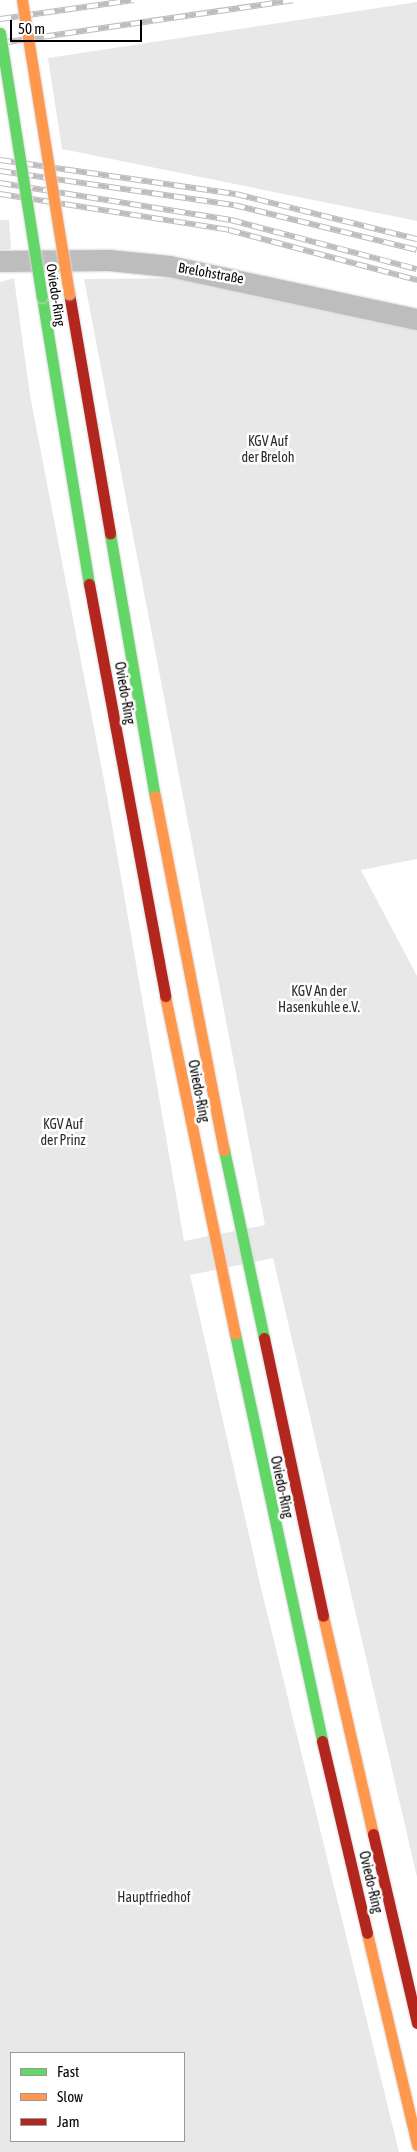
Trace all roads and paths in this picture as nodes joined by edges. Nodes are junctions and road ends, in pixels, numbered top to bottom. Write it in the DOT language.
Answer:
graph roads {
  1 [pos="22,0"];
  2 [pos="0,33"];
  3 [pos="0,261"];
  4 [pos="417,319"];
  5 [pos="417,2023"];
  6 [pos="417,2145"];
  1 -- 5 [label="highway, Oviedo-Ring, bridge"];
  2 -- 6 [label="highway, Oviedo-Ring, bridge"];
  3 -- 4 [label="street, Brelohstraße"];
}
